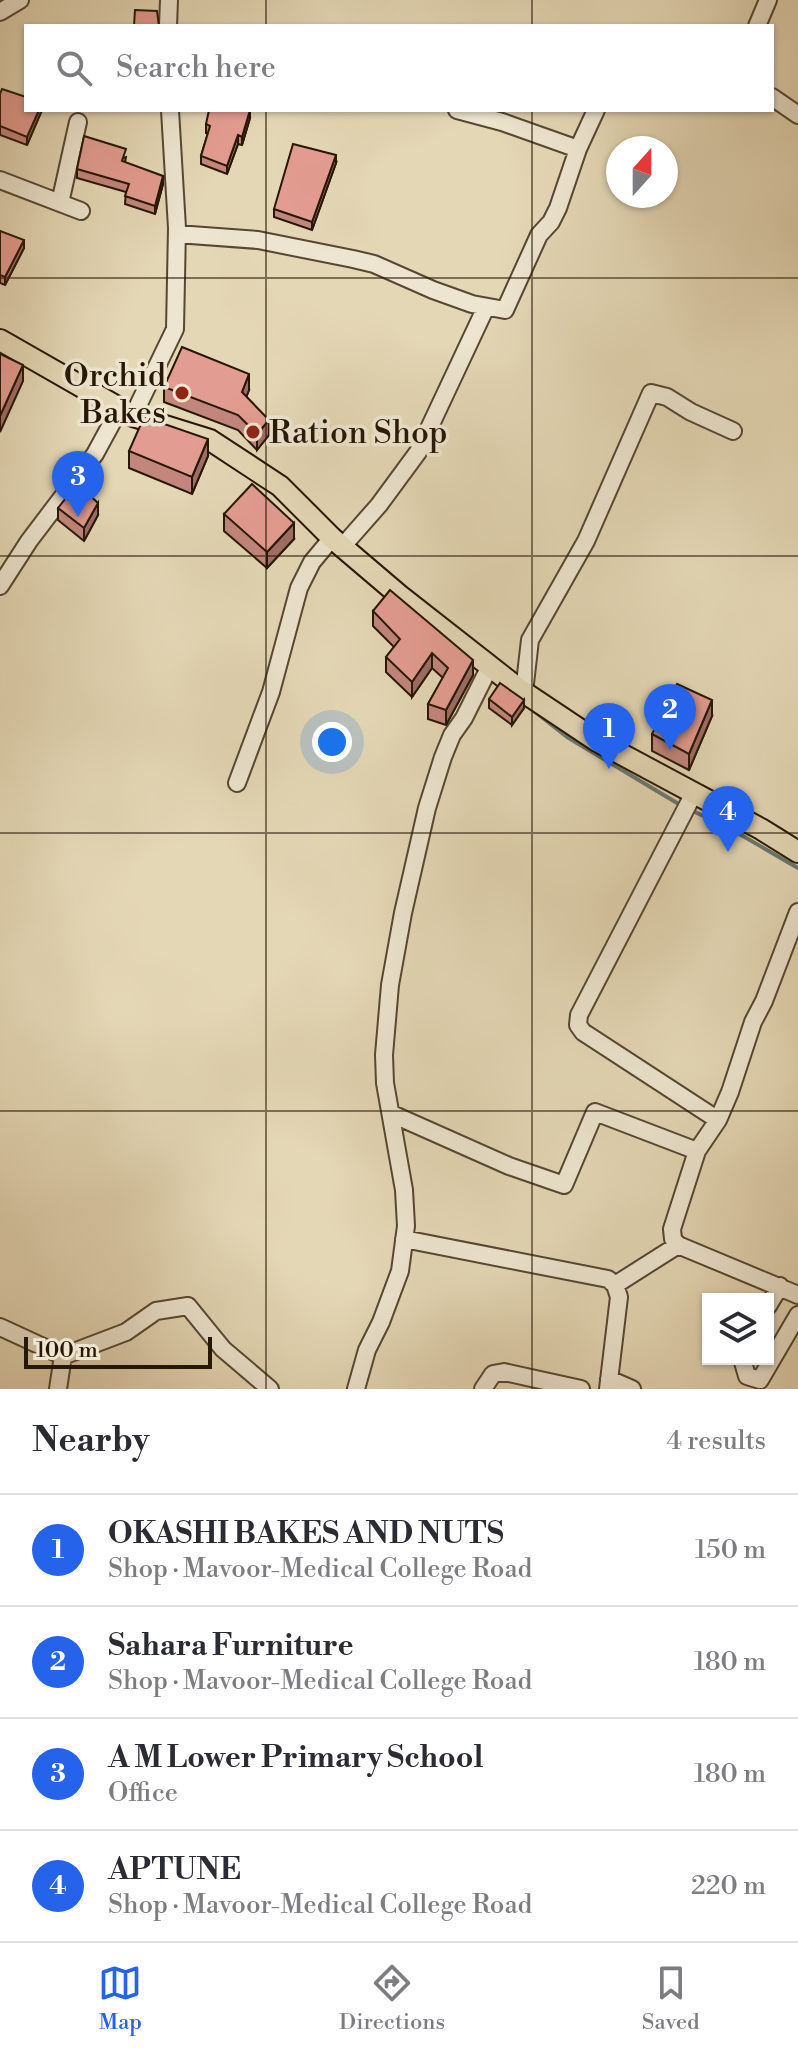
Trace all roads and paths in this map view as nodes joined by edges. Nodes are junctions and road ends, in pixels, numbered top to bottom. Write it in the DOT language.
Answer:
graph roads {
  1 [pos="768,0"];
  2 [pos="168,1"];
  3 [pos="168,24"];
  4 [pos="758,24"];
  5 [pos="774,98"];
  6 [pos="170,112"];
  7 [pos="464,112"];
  8 [pos="595,112"];
  9 [pos="798,115"];
  10 [pos="78,122"];
  11 [pos="578,149"];
  12 [pos="0,180"];
  13 [pos="60,203"];
  14 [pos="81,211"];
  15 [pos="177,234"];
  16 [pos="486,307"];
  17 [pos="0,340"];
  18 [pos="126,412"];
  19 [pos="733,431"];
  20 [pos="337,542"];
  21 [pos="1,581"];
  22 [pos="489,668"];
  23 [pos="524,692"];
  24 [pos="237,783"];
  25 [pos="694,793"];
  26 [pos="798,852"];
  27 [pos="798,912"];
  28 [pos="392,1114"];
  29 [pos="718,1120"];
  30 [pos="697,1151"];
  31 [pos="404,1239"];
  32 [pos="678,1245"];
  33 [pos="615,1285"];
  34 [pos="780,1286"];
  35 [pos="798,1295"];
  36 [pos="774,1296"];
  37 [pos="798,1315"];
  38 [pos="0,1327"];
  39 [pos="63,1356"];
  40 [pos="745,1383"];
  41 [pos="609,1384"];
  42 [pos="362,1387"];
  43 [pos="58,1389"];
  44 [pos="270,1389"];
  45 [pos="483,1389"];
  46 [pos="581,1389"];
  47 [pos="632,1389"];
  1 -- 4 [label="street"];
  2 -- 3 [label="street"];
  5 -- 9 [label="street"];
  6 -- 15 [label="street"];
  7 -- 11 [label="street"];
  8 -- 11 [label="street"];
  10 -- 13 [label="street"];
  11 -- 16 [label="street"];
  12 -- 13 [label="street"];
  13 -- 14 [label="street"];
  15 -- 16 [label="street"];
  15 -- 18 [label="street"];
  16 -- 20 [label="street"];
  17 -- 18 [label="main road"];
  18 -- 20 [label="main road"];
  18 -- 21 [label="street"];
  19 -- 23 [label="street"];
  20 -- 22 [label="main road"];
  20 -- 24 [label="street"];
  22 -- 23 [label="main road"];
  22 -- 28 [label="street"];
  23 -- 25 [label="main road"];
  25 -- 26 [label="main road"];
  25 -- 29 [label="street"];
  27 -- 29 [label="street"];
  28 -- 30 [label="street"];
  28 -- 31 [label="street"];
  29 -- 30 [label="street"];
  30 -- 32 [label="street"];
  31 -- 33 [label="street"];
  31 -- 42 [label="street"];
  32 -- 33 [label="street"];
  32 -- 34 [label="street"];
  33 -- 41 [label="street"];
  34 -- 35 [label="street"];
  34 -- 36 [label="street"];
  37 -- 40 [label="street"];
  38 -- 39 [label="street"];
  39 -- 43 [label="street"];
  39 -- 44 [label="street"];
  41 -- 47 [label="street"];
  45 -- 46 [label="street"];
}
